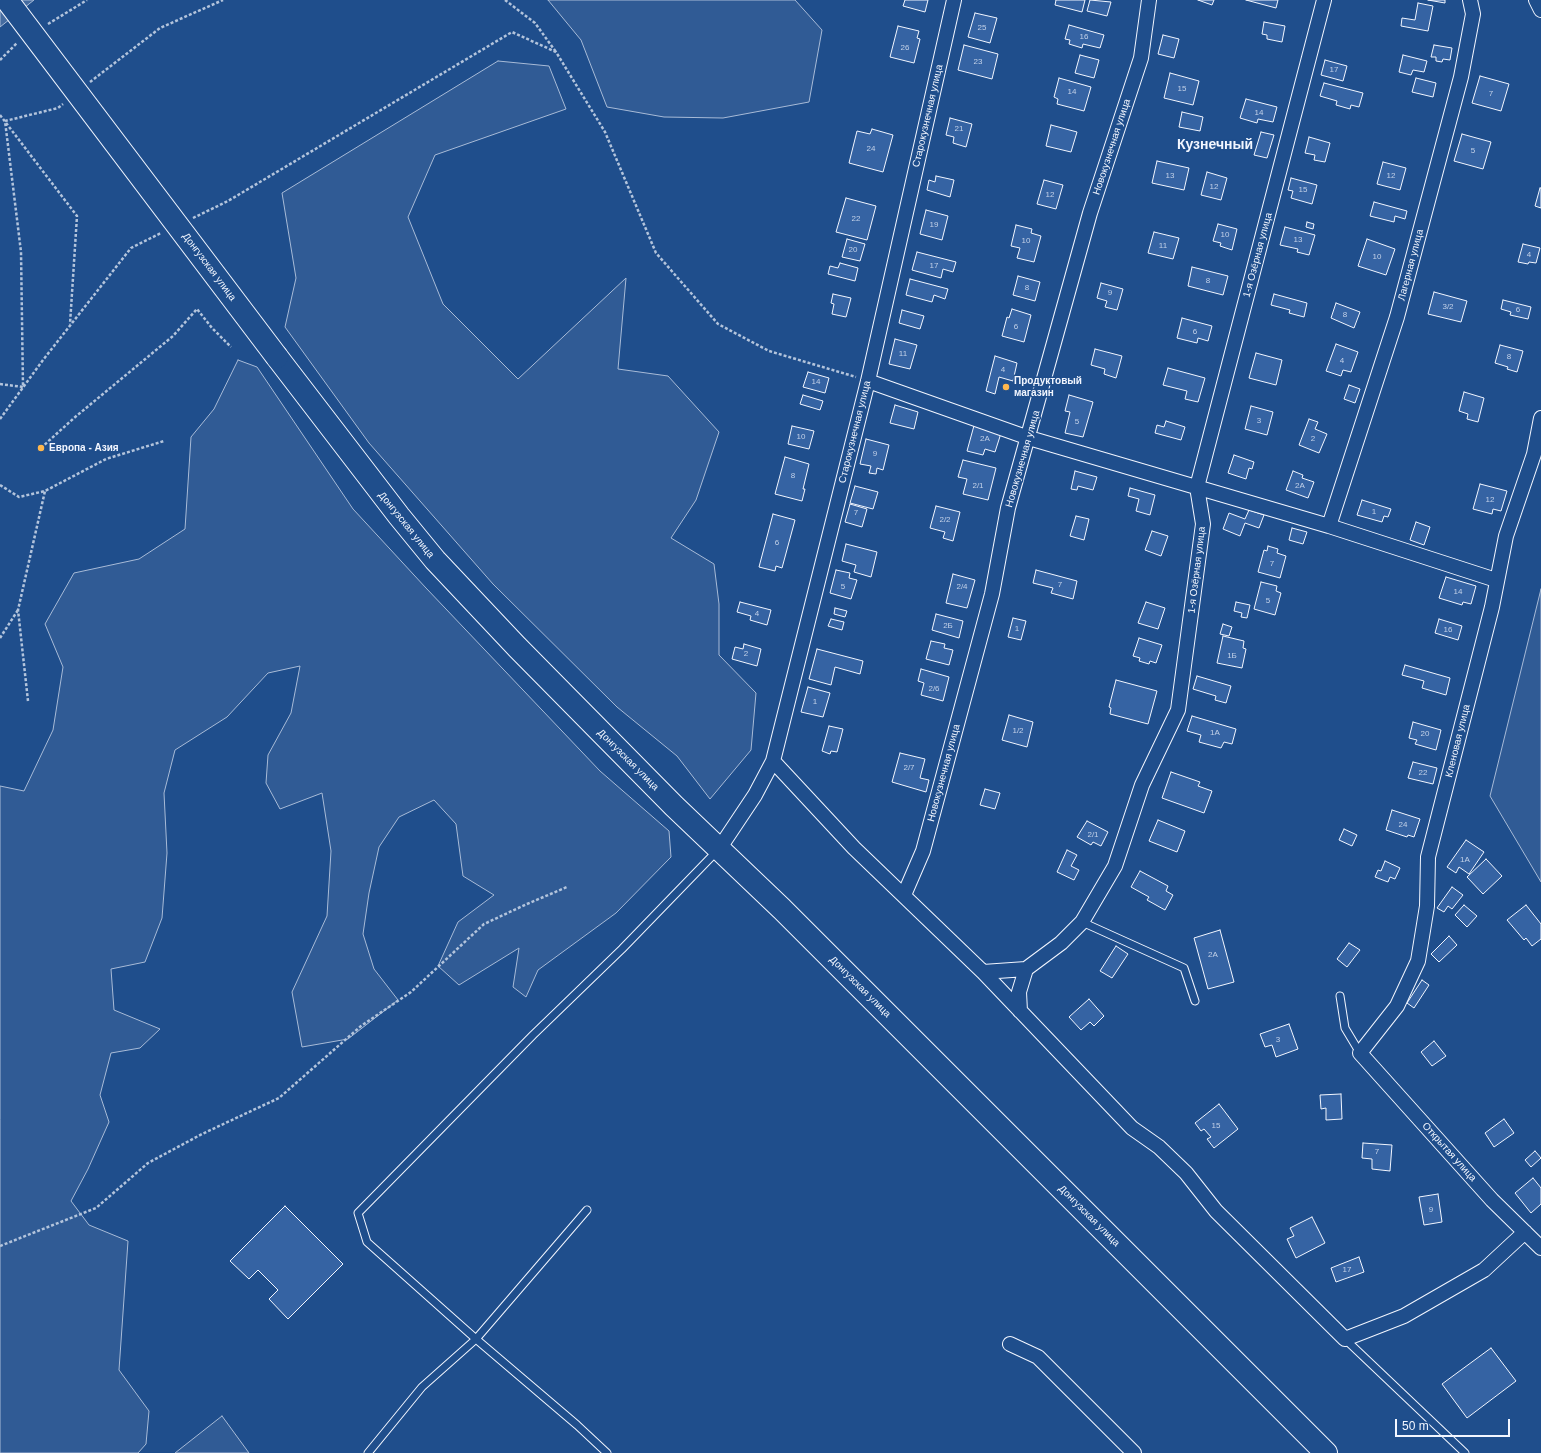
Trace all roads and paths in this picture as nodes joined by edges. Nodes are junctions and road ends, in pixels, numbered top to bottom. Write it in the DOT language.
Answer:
graph roads {
  1 [pos="8,0"];
  2 [pos="223,0"];
  3 [pos="505,0"];
  4 [pos="954,0"];
  5 [pos="1149,0"];
  6 [pos="1324,0"];
  7 [pos="1470,0"];
  8 [pos="1536,0"];
  9 [pos="1541,10"];
  10 [pos="556,52"];
  11 [pos="89,83"];
  12 [pos="64,103"];
  13 [pos="0,115"];
  14 [pos="5,121"];
  15 [pos="186,221"];
  16 [pos="166,231"];
  17 [pos="70,325"];
  18 [pos="231,347"];
  19 [pos="868,381"];
  20 [pos="0,384"];
  21 [pos="23,387"];
  22 [pos="1541,418"];
  23 [pos="0,419"];
  24 [pos="1029,438"];
  25 [pos="164,441"];
  26 [pos="41,448"];
  27 [pos="0,485"];
  28 [pos="1197,487"];
  29 [pos="45,491"];
  30 [pos="1329,526"];
  31 [pos="1496,580"];
  32 [pos="18,610"];
  33 [pos="0,638"];
  34 [pos="28,701"];
  35 [pos="773,761"];
  36 [pos="719,849"];
  37 [pos="567,887"];
  38 [pos="904,895"];
  39 [pos="1082,922"];
  40 [pos="1026,969"];
  41 [pos="983,972"];
  42 [pos="1340,996"];
  43 [pos="1195,1001"];
  44 [pos="1020,1011"];
  45 [pos="1360,1053"];
  46 [pos="587,1210"];
  47 [pos="1525,1232"];
  48 [pos="0,1246"];
  49 [pos="1541,1248"];
  50 [pos="476,1339"];
  51 [pos="1345,1339"];
  52 [pos="1010,1344"];
  53 [pos="368,1453"];
  54 [pos="607,1453"];
  55 [pos="1134,1453"];
  56 [pos="1326,1453"];
  57 [pos="1465,1453"];
  1 -- 36 [label="main road, Донгузская улица, bridge"];
  2 -- 11 [label="path"];
  3 -- 10 [label="path"];
  4 -- 19 [label="street, Старокузнечная улица"];
  5 -- 24 [label="street, Новокузнечная улица"];
  6 -- 28 [label="street, 1-я Озёрная улица"];
  7 -- 30 [label="street, Лагерная улица"];
  8 -- 9 [label="street"];
  10 -- 15 [label="path"];
  10 -- 19 [label="path"];
  12 -- 14 [label="path"];
  13 -- 14 [label="path"];
  14 -- 17 [label="path"];
  14 -- 21 [label="path"];
  16 -- 17 [label="path"];
  17 -- 21 [label="path"];
  18 -- 26 [label="path"];
  19 -- 24 [label="street"];
  19 -- 35 [label="street, Старокузнечная улица"];
  20 -- 21 [label="path"];
  21 -- 23 [label="path"];
  22 -- 31 [label="street, Кленовая улица"];
  24 -- 28 [label="street"];
  24 -- 38 [label="street, Новокузнечная улица"];
  25 -- 29 [label="path"];
  27 -- 29 [label="path"];
  28 -- 30 [label="street"];
  28 -- 39 [label="street, 1-я Озёрная улица"];
  29 -- 32 [label="path"];
  30 -- 31 [label="street"];
  31 -- 45 [label="street, Кленовая улица"];
  32 -- 33 [label="path"];
  32 -- 34 [label="path"];
  35 -- 36 [label="street, Старокузнечная улица"];
  35 -- 38 [label="street"];
  36 -- 50 [label="lane"];
  36 -- 56 [label="main road, Донгузская улица"];
  37 -- 48 [label="path"];
  38 -- 41 [label="street"];
  39 -- 40 [label="street, 1-я Озёрная улица"];
  39 -- 43 [label="lane"];
  40 -- 41 [label="street"];
  40 -- 44 [label="street"];
  41 -- 44 [label="street"];
  42 -- 45 [label="lane"];
  44 -- 51 [label="street"];
  45 -- 47 [label="street, Открытая улица"];
  46 -- 50 [label="lane"];
  47 -- 49 [label="street, Открытая улица"];
  47 -- 51 [label="street"];
  50 -- 53 [label="lane"];
  50 -- 54 [label="lane"];
  51 -- 57 [label="lane"];
  52 -- 55 [label="street"];
}
